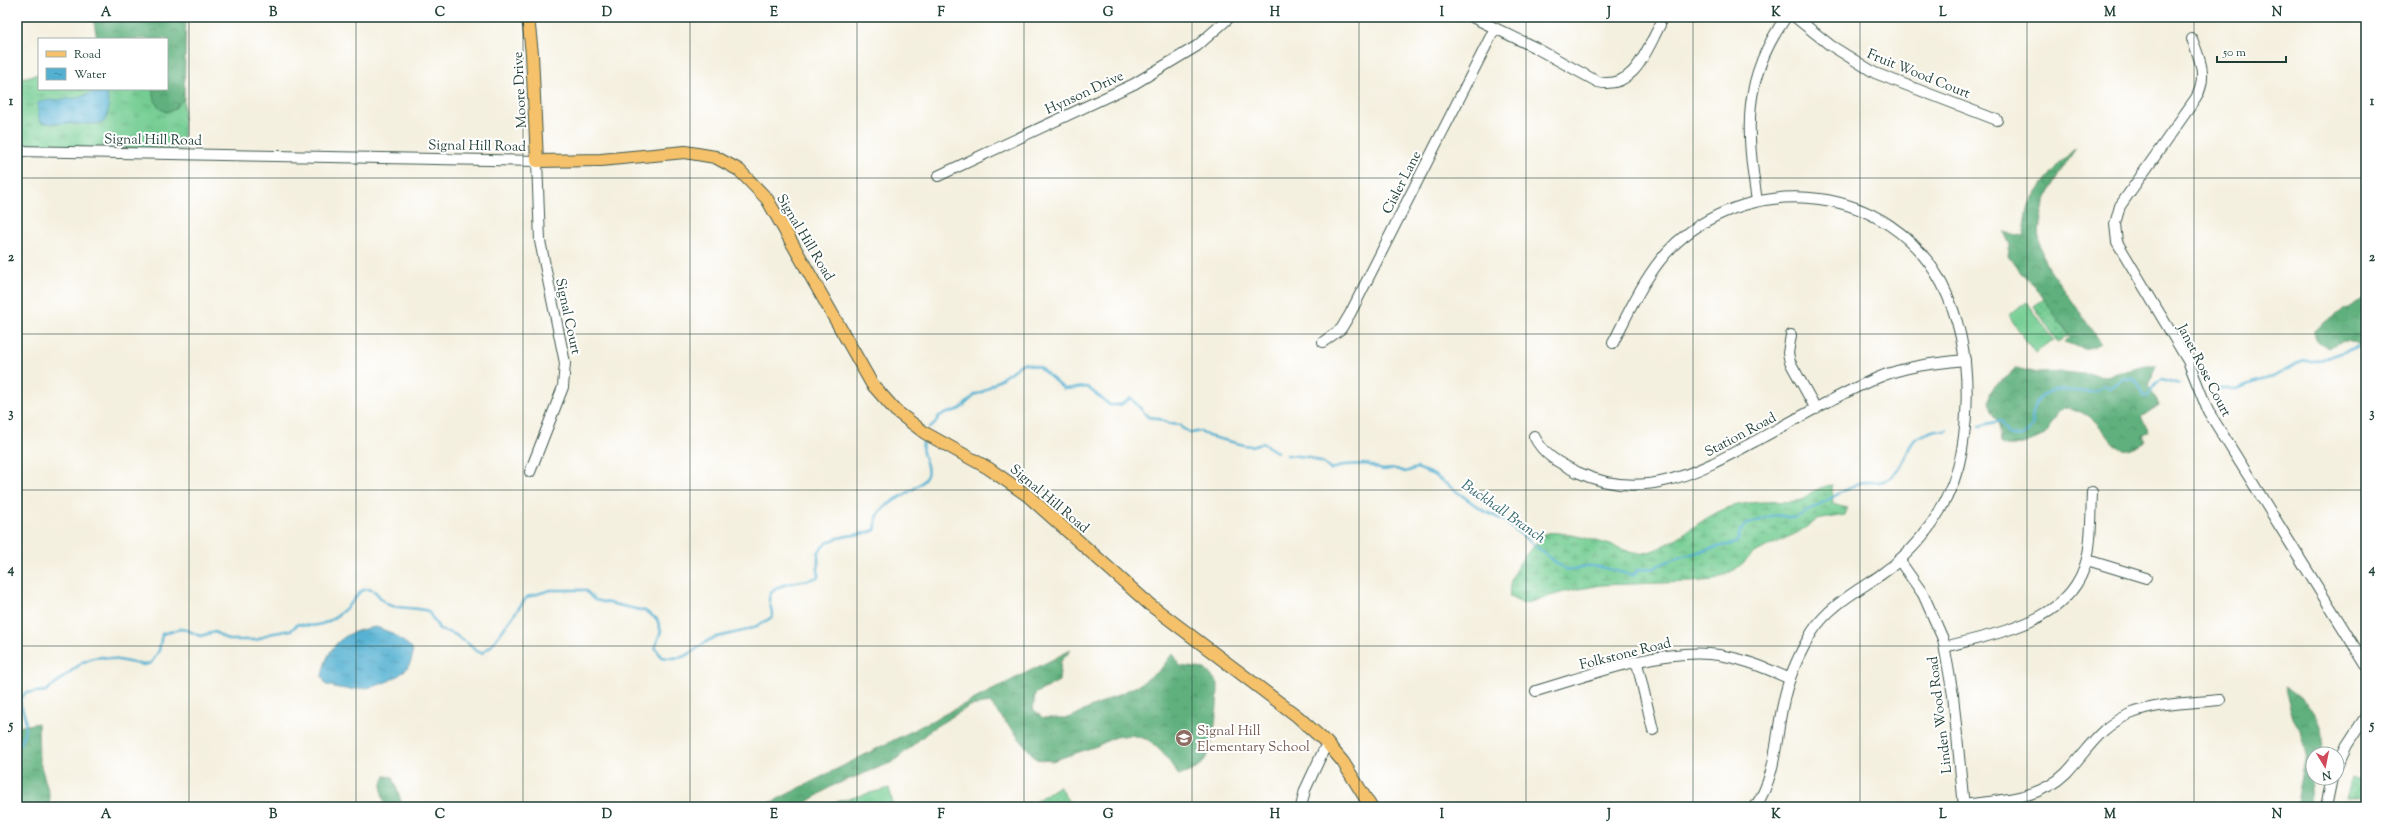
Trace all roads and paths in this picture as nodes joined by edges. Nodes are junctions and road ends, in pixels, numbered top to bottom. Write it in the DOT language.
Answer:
graph roads {
  1 [pos="528,17"];
  2 [pos="1230,17"];
  3 [pos="1472,17"];
  4 [pos="1786,17"];
  5 [pos="1795,17"];
  6 [pos="1660,25"];
  7 [pos="1495,28"];
  8 [pos="2192,39"];
  9 [pos="1997,120"];
  10 [pos="17,151"];
  11 [pos="537,161"];
  12 [pos="938,176"];
  13 [pos="1757,200"];
  14 [pos="1791,335"];
  15 [pos="1323,342"];
  16 [pos="1613,343"];
  17 [pos="1965,360"];
  18 [pos="1816,409"];
  19 [pos="1534,436"];
  20 [pos="530,472"];
  21 [pos="2092,492"];
  22 [pos="1899,560"];
  23 [pos="2087,560"];
  24 [pos="2146,578"];
  25 [pos="1945,646"];
  26 [pos="1637,663"];
  27 [pos="2366,666"];
  28 [pos="1790,679"];
  29 [pos="1536,690"];
  30 [pos="2220,700"];
  31 [pos="2366,716"];
  32 [pos="1653,730"];
  33 [pos="1327,743"];
  34 [pos="2345,749"];
  35 [pos="2330,786"];
  36 [pos="1964,806"];
  37 [pos="1301,807"];
  38 [pos="1371,807"];
  39 [pos="1755,807"];
  40 [pos="2326,807"];
  1 -- 11 [label="main road, Moore Drive"];
  2 -- 12 [label="street, Hynson Drive"];
  3 -- 7 [label="street"];
  4 -- 13 [label="street"];
  5 -- 9 [label="street, Fruit Wood Court"];
  6 -- 7 [label="street"];
  7 -- 15 [label="street, Cisler Lane"];
  8 -- 27 [label="street, Janet Rose Court"];
  10 -- 11 [label="street, Signal Hill Road"];
  11 -- 20 [label="street, Signal Court"];
  11 -- 33 [label="main road, Signal Hill Road"];
  13 -- 16 [label="street"];
  13 -- 17 [label="street"];
  14 -- 18 [label="street"];
  17 -- 18 [label="street, Station Road"];
  17 -- 22 [label="street"];
  18 -- 19 [label="street, Station Road"];
  21 -- 23 [label="street"];
  22 -- 25 [label="street, Linden Wood Road"];
  22 -- 28 [label="street"];
  23 -- 24 [label="street"];
  23 -- 25 [label="street"];
  25 -- 36 [label="street, Linden Wood Road"];
  26 -- 28 [label="street, Folkstone Road"];
  26 -- 29 [label="street, Folkstone Road"];
  26 -- 32 [label="street"];
  28 -- 39 [label="street"];
  30 -- 36 [label="street"];
  31 -- 34 [label="street"];
  33 -- 37 [label="street"];
  33 -- 38 [label="main road, Signal Hill Road"];
  35 -- 40 [label="street"];
}
